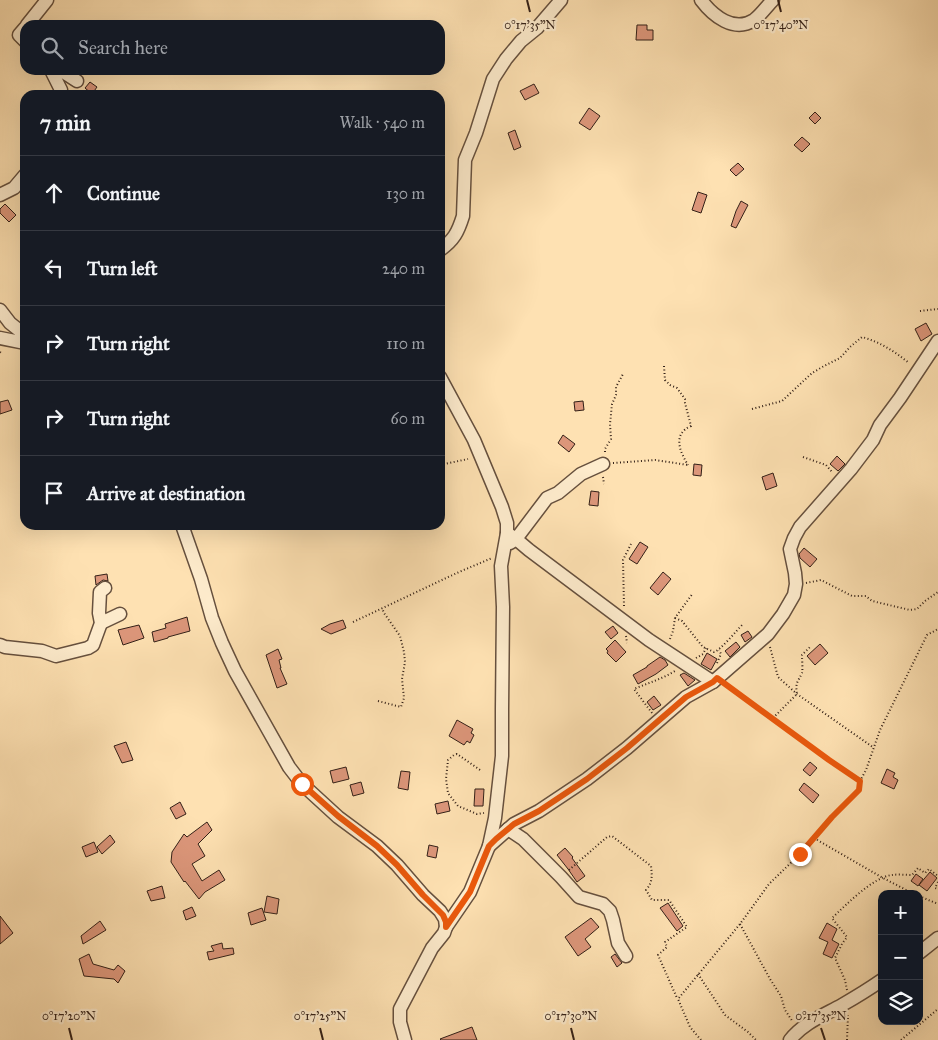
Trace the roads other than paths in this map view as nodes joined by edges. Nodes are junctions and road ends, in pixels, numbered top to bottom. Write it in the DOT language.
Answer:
graph roads {
  1 [pos="47,0"];
  2 [pos="561,0"];
  3 [pos="701,0"];
  4 [pos="773,0"];
  5 [pos="31,20"];
  6 [pos="54,75"];
  7 [pos="68,75"];
  8 [pos="77,80"];
  9 [pos="61,90"];
  10 [pos="20,181"];
  11 [pos="0,195"];
  12 [pos="445,246"];
  13 [pos="0,310"];
  14 [pos="20,331"];
  15 [pos="0,338"];
  16 [pos="938,341"];
  17 [pos="20,342"];
  18 [pos="445,386"];
  19 [pos="603,464"];
  20 [pos="184,530"];
  21 [pos="512,536"];
  22 [pos="105,588"];
  23 [pos="120,614"];
  24 [pos="101,623"];
  25 [pos="0,645"];
  26 [pos="715,680"];
  27 [pos="508,828"];
  28 [pos="489,846"];
  29 [pos="446,927"];
  30 [pos="938,938"];
  31 [pos="923,950"];
  32 [pos="626,956"];
  33 [pos="878,982"];
  34 [pos="794,1035"];
  35 [pos="405,1040"];
  1 -- 5 [label="street"];
  2 -- 12 [label="street"];
  3 -- 4 [label="street"];
  6 -- 9 [label="street"];
  7 -- 8 [label="street"];
  10 -- 11 [label="street"];
  13 -- 14 [label="street"];
  15 -- 17 [label="street"];
  16 -- 26 [label="street"];
  18 -- 21 [label="street"];
  19 -- 21 [label="street"];
  20 -- 29 [label="street"];
  21 -- 26 [label="street"];
  21 -- 28 [label="street"];
  22 -- 24 [label="street"];
  23 -- 24 [label="street"];
  24 -- 25 [label="street"];
  26 -- 27 [label="street"];
  27 -- 28 [label="street"];
  27 -- 32 [label="street"];
  28 -- 29 [label="street"];
  29 -- 35 [label="street"];
  30 -- 31 [label="street"];
  33 -- 34 [label="street"];
}
